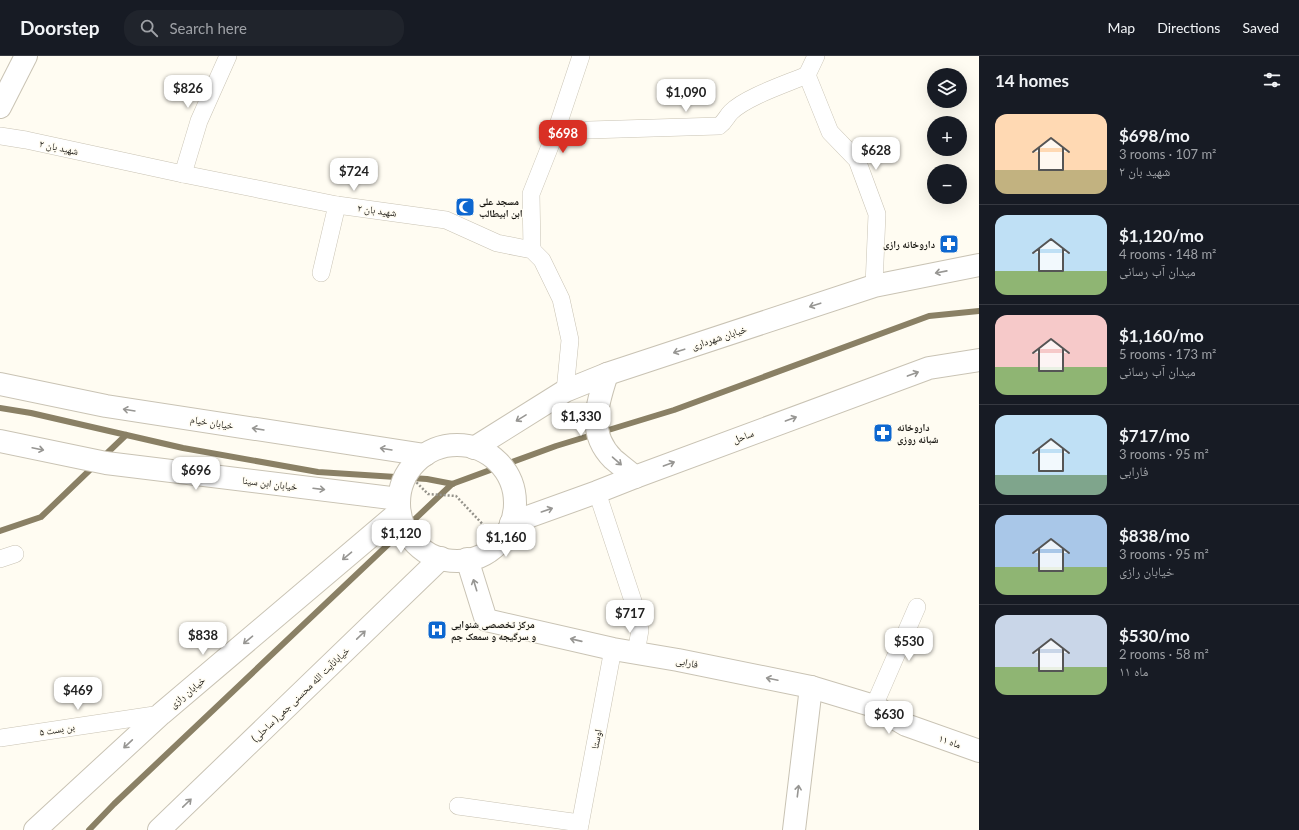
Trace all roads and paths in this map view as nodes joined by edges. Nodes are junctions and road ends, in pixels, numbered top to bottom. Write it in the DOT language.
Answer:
graph roads {
  1 [pos="26,56"];
  2 [pos="228,56"];
  3 [pos="580,56"];
  4 [pos="816,56"];
  5 [pos="807,75"];
  6 [pos="0,107"];
  7 [pos="556,131"];
  8 [pos="0,136"];
  9 [pos="183,174"];
  10 [pos="337,205"];
  11 [pos="532,250"];
  12 [pos="979,265"];
  13 [pos="321,273"];
  14 [pos="874,286"];
  15 [pos="979,360"];
  16 [pos="606,374"];
  17 [pos="0,384"];
  18 [pos="565,391"];
  19 [pos="0,441"];
  20 [pos="474,448"];
  21 [pos="416,464"];
  22 [pos="635,476"];
  23 [pos="597,492"];
  24 [pos="399,506"];
  25 [pos="511,523"];
  26 [pos="500,541"];
  27 [pos="441,558"];
  28 [pos="467,559"];
  29 [pos="917,607"];
  30 [pos="613,649"];
  31 [pos="636,653"];
  32 [pos="811,687"];
  33 [pos="874,706"];
  34 [pos="161,714"];
  35 [pos="0,738"];
  36 [pos="979,751"];
  37 [pos="458,806"];
  38 [pos="580,826"];
  39 [pos="35,830"];
  40 [pos="158,830"];
  41 [pos="794,830"];
  1 -- 6 [label="main road"];
  2 -- 9 [label="street"];
  3 -- 7 [label="street"];
  4 -- 5 [label="street"];
  5 -- 7 [label="street"];
  5 -- 14 [label="street"];
  7 -- 11 [label="street"];
  8 -- 9 [label="street, شهید بان ۲"];
  9 -- 10 [label="street, شهید بان ۲"];
  10 -- 11 [label="street, شهید بان ۲"];
  10 -- 13 [label="street"];
  11 -- 18 [label="street"];
  12 -- 14 [label="main road, خیابان شهرداری, one-way"];
  14 -- 16 [label="main road, خیابان شهرداری, one-way"];
  22 -- 15 [label="main road, ساحل, one-way"];
  16 -- 18 [label="main road, خیابان شهرداری"];
  16 -- 22 [label="main road, one-way"];
  21 -- 17 [label="main road, خیابان خیام, one-way"];
  18 -- 20 [label="main road, خیابان شهرداری, one-way"];
  19 -- 24 [label="main road, خیابان ابن سینا, one-way"];
  20 -- 21 [label="main road"];
  20 -- 25 [label="main road"];
  21 -- 24 [label="main road"];
  21 -- 26 [label="path"];
  22 -- 23 [label="main road, ساحل"];
  25 -- 23 [label="main road, ساحل, one-way"];
  23 -- 31 [label="street"];
  24 -- 27 [label="main road"];
  24 -- 34 [label="main road, خیابان رازی, one-way"];
  25 -- 26 [label="main road"];
  26 -- 28 [label="main road"];
  27 -- 28 [label="main road"];
  40 -- 27 [label="main road, خیابانآیت الله محسنی جمی( ساحلی), one-way"];
  30 -- 28 [label="main road, فارابی, one-way"];
  29 -- 33 [label="street"];
  30 -- 31 [label="main road, فارابی"];
  30 -- 38 [label="street, اوستا"];
  32 -- 31 [label="main road, فارابی, one-way"];
  32 -- 33 [label="main road, ماه ۱۱"];
  41 -- 32 [label="main road, one-way"];
  33 -- 36 [label="main road, ماه ۱۱"];
  34 -- 35 [label="street, بن بست ۵"];
  34 -- 39 [label="main road, خیابان رازی, one-way"];
  37 -- 38 [label="street"];
}
